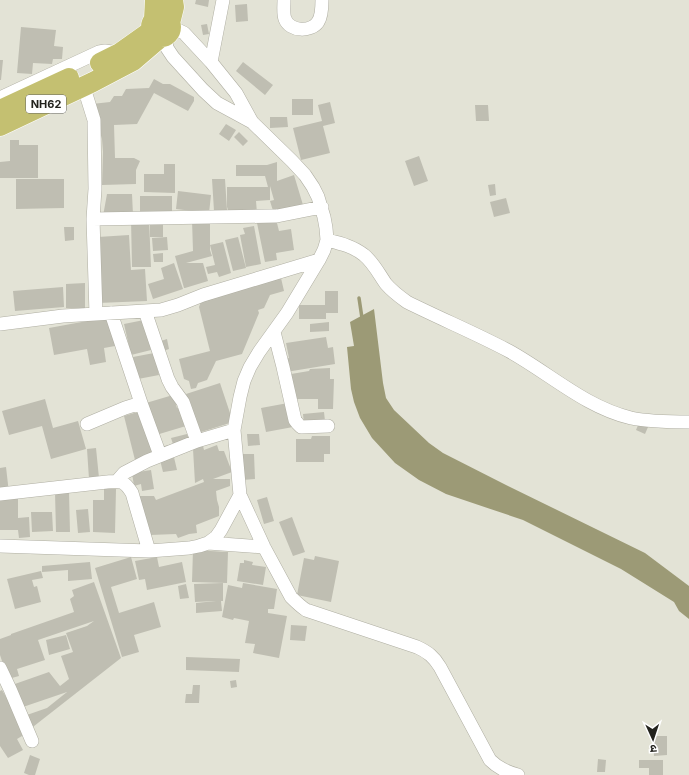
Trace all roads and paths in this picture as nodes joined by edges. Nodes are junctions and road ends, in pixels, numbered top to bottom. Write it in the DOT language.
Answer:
graph roads {
  1 [pos="173,0"];
  2 [pos="223,0"];
  3 [pos="284,0"];
  4 [pos="322,0"];
  5 [pos="161,25"];
  6 [pos="126,57"];
  7 [pos="211,62"];
  8 [pos="88,81"];
  9 [pos="0,98"];
  10 [pos="0,110"];
  11 [pos="252,122"];
  12 [pos="0,126"];
  13 [pos="0,136"];
  14 [pos="322,207"];
  15 [pos="93,219"];
  16 [pos="327,240"];
  17 [pos="320,260"];
  18 [pos="145,311"];
  19 [pos="111,313"];
  20 [pos="96,314"];
  21 [pos="0,324"];
  22 [pos="274,332"];
  23 [pos="141,403"];
  24 [pos="689,422"];
  25 [pos="87,424"];
  26 [pos="328,426"];
  27 [pos="234,430"];
  28 [pos="197,441"];
  29 [pos="160,456"];
  30 [pos="117,481"];
  31 [pos="0,494"];
  32 [pos="240,495"];
  33 [pos="208,543"];
  34 [pos="0,546"];
  35 [pos="264,546"];
  36 [pos="149,551"];
  37 [pos="0,668"];
  38 [pos="32,741"];
  39 [pos="518,775"];
  1 -- 5 [label="highway"];
  2 -- 7 [label="street"];
  3 -- 4 [label="street"];
  5 -- 6 [label="highway, NH62"];
  5 -- 7 [label="street"];
  5 -- 11 [label="street"];
  6 -- 8 [label="highway, NH62"];
  6 -- 9 [label="street"];
  7 -- 11 [label="street"];
  8 -- 10 [label="highway, NH62"];
  8 -- 12 [label="highway, NH62"];
  8 -- 13 [label="street"];
  8 -- 15 [label="street"];
  11 -- 14 [label="street"];
  14 -- 15 [label="street"];
  14 -- 16 [label="street"];
  15 -- 20 [label="street"];
  16 -- 17 [label="street"];
  16 -- 24 [label="street"];
  17 -- 18 [label="street"];
  17 -- 22 [label="street"];
  18 -- 19 [label="street"];
  18 -- 28 [label="street"];
  19 -- 20 [label="street"];
  19 -- 23 [label="street"];
  20 -- 21 [label="street"];
  22 -- 26 [label="street"];
  22 -- 27 [label="street"];
  23 -- 25 [label="street"];
  23 -- 29 [label="street"];
  27 -- 28 [label="street"];
  27 -- 32 [label="street"];
  28 -- 29 [label="street"];
  29 -- 30 [label="street"];
  30 -- 31 [label="street"];
  30 -- 36 [label="street"];
  32 -- 33 [label="street"];
  32 -- 35 [label="street"];
  33 -- 35 [label="street"];
  33 -- 36 [label="street"];
  34 -- 36 [label="street"];
  35 -- 39 [label="street"];
  37 -- 38 [label="street"];
}
